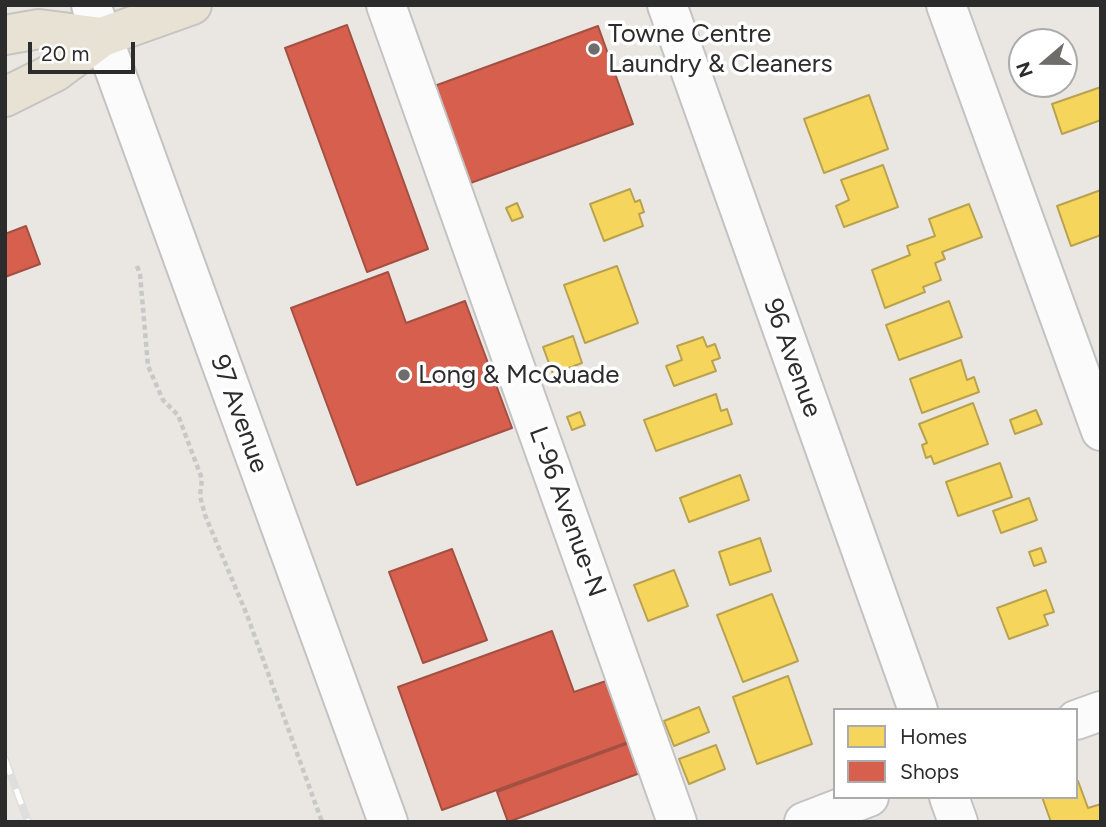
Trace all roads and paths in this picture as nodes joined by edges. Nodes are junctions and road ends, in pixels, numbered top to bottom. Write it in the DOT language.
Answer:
graph roads {
  1 [pos="192,5"];
  2 [pos="386,5"];
  3 [pos="667,5"];
  4 [pos="946,5"];
  5 [pos="96,21"];
  6 [pos="5,35"];
  7 [pos="5,97"];
  8 [pos="137,266"];
  9 [pos="1101,431"];
  10 [pos="917,708"];
  11 [pos="1101,710"];
  12 [pos="1078,719"];
  13 [pos="864,799"];
  14 [pos="950,799"];
  15 [pos="321,822"];
  16 [pos="388,822"];
  17 [pos="677,822"];
  18 [pos="804,822"];
  19 [pos="958,822"];
  1 -- 5 [label="main road"];
  2 -- 17 [label="street, L-96 Avenue-N"];
  3 -- 10 [label="street, 96 Avenue"];
  4 -- 9 [label="street"];
  5 -- 6 [label="main road"];
  5 -- 7 [label="main road"];
  5 -- 16 [label="street, 97 Avenue"];
  8 -- 15 [label="path"];
  11 -- 12 [label="street"];
  13 -- 18 [label="street"];
  14 -- 19 [label="street"];
}
